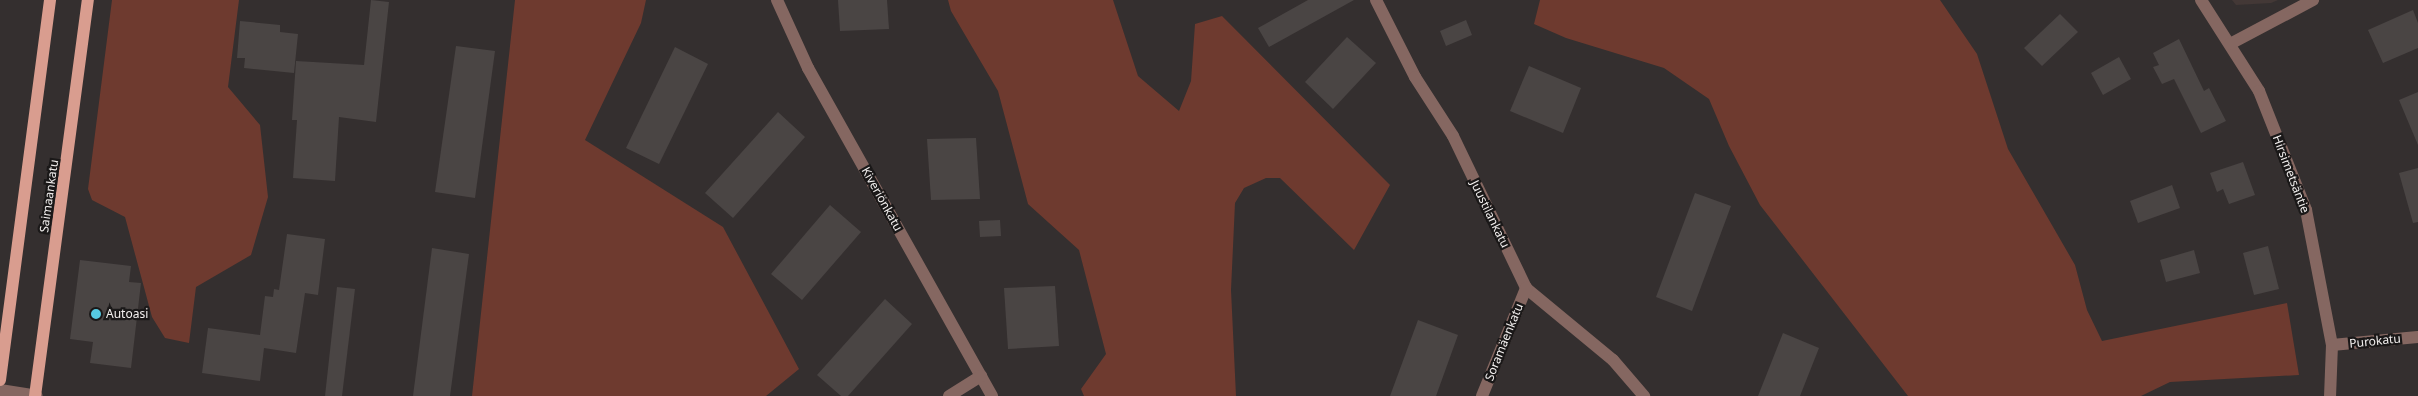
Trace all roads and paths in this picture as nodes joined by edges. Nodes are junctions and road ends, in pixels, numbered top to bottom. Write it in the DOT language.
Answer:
graph roads {
  1 [pos="50,0"];
  2 [pos="88,0"];
  3 [pos="777,0"];
  4 [pos="1376,0"];
  5 [pos="2201,0"];
  6 [pos="2313,0"];
  7 [pos="2230,44"];
  8 [pos="1526,288"];
  9 [pos="2418,337"];
  10 [pos="2332,345"];
  11 [pos="981,376"];
  12 [pos="0,380"];
  13 [pos="0,390"];
  14 [pos="36,396"];
  15 [pos="949,396"];
  16 [pos="992,396"];
  17 [pos="1482,396"];
  18 [pos="1644,396"];
  19 [pos="2330,396"];
  1 -- 12 [label="main road, Saimaankatu"];
  2 -- 14 [label="main road, Saimaankatu"];
  3 -- 11 [label="street, Kiveriönkatu"];
  4 -- 8 [label="street, Juustilankatu"];
  5 -- 7 [label="street, Hirsimetsäntie"];
  6 -- 7 [label="street"];
  7 -- 10 [label="street, Hirsimetsäntie"];
  8 -- 17 [label="street, Soramäenkatu"];
  8 -- 18 [label="street, Juustilankatu"];
  9 -- 10 [label="street, Purokatu"];
  10 -- 19 [label="street, Hirsimetsäntie"];
  11 -- 15 [label="street"];
  11 -- 16 [label="street, Kiveriönkatu"];
  13 -- 14 [label="street"];
}
